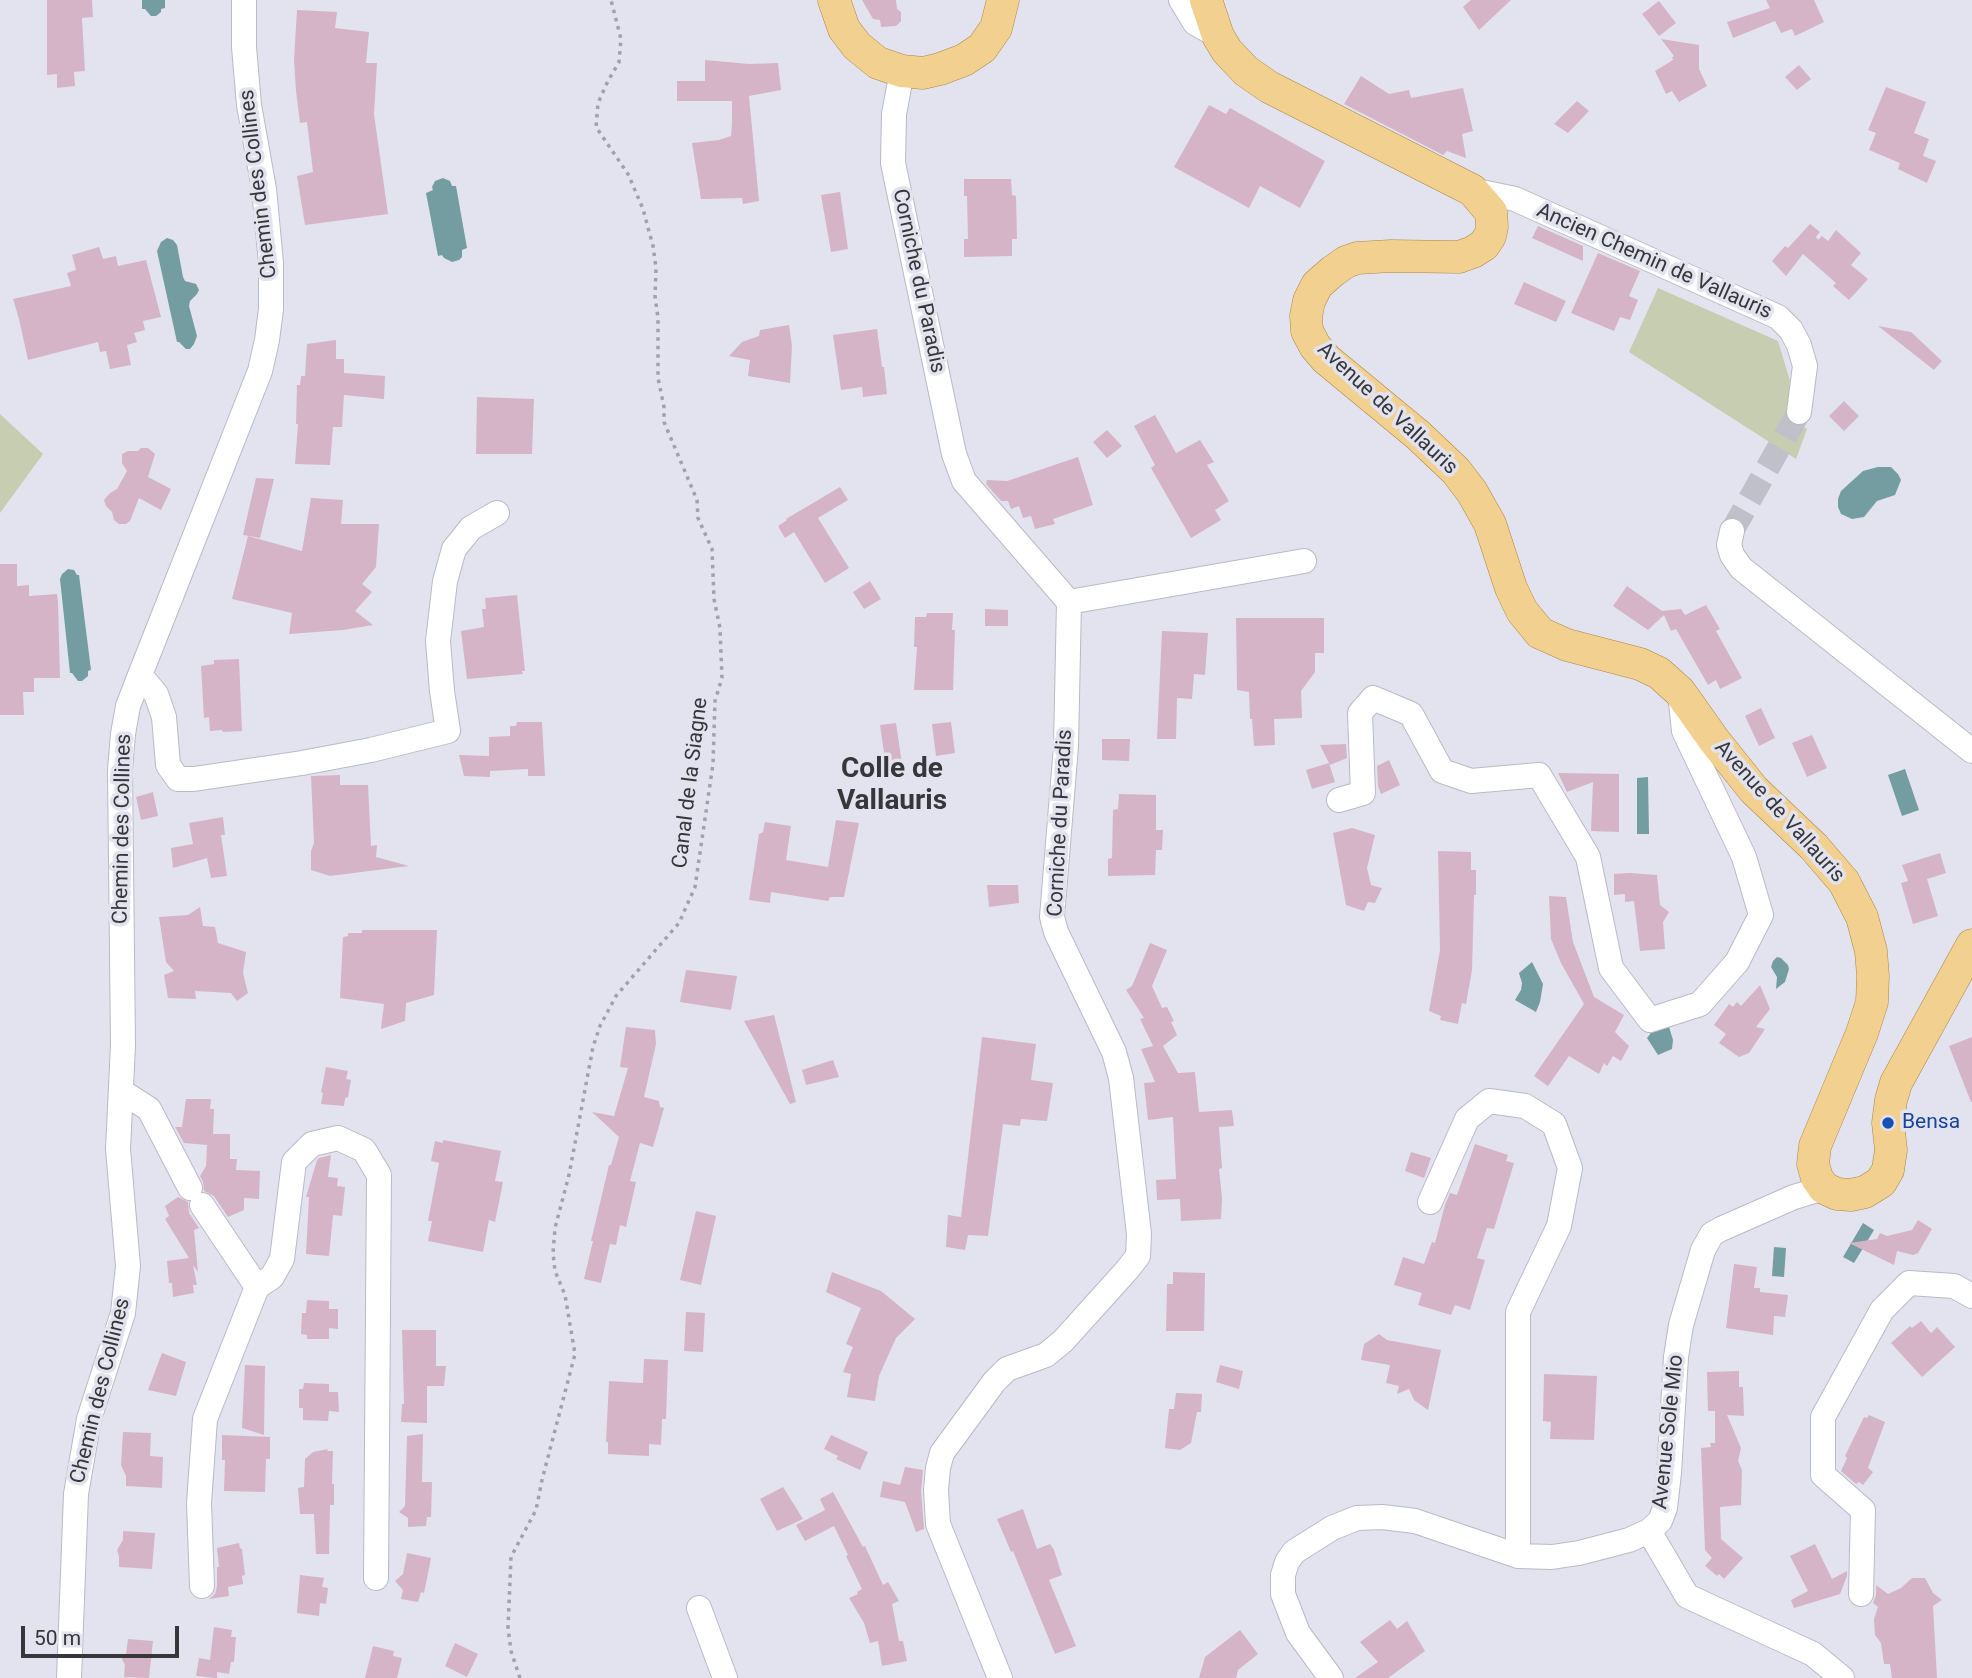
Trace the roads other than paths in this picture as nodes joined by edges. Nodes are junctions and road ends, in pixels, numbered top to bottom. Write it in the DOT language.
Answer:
graph roads {
  1 [pos="244,0"];
  2 [pos="834,0"];
  3 [pos="1003,0"];
  4 [pos="1181,0"];
  5 [pos="1206,0"];
  6 [pos="1218,36"];
  7 [pos="902,71"];
  8 [pos="1472,190"];
  9 [pos="1799,412"];
  10 [pos="497,513"];
  11 [pos="1732,531"];
  12 [pos="1304,561"];
  13 [pos="1069,602"];
  14 [pos="140,675"];
  15 [pos="1680,692"];
  16 [pos="1972,751"];
  17 [pos="1339,800"];
  18 [pos="1972,945"];
  19 [pos="121,1091"];
  20 [pos="1824,1188"];
  21 [pos="1430,1202"];
  22 [pos="257,1287"];
  23 [pos="1972,1296"];
  24 [pos="1649,1531"];
  25 [pos="1518,1556"];
  26 [pos="376,1578"];
  27 [pos="202,1586"];
  28 [pos="1861,1594"];
  29 [pos="699,1608"];
  30 [pos="69,1678"];
  31 [pos="725,1678"];
  32 [pos="1000,1678"];
  33 [pos="1331,1678"];
  34 [pos="1842,1678"];
  1 -- 14 [label="street, Chemin des Collines"];
  2 -- 7 [label="main road"];
  3 -- 7 [label="main road"];
  4 -- 6 [label="street"];
  5 -- 6 [label="main road, Avenue de Vallauris"];
  6 -- 8 [label="main road, Avenue de Vallauris"];
  7 -- 13 [label="street, Corniche du Paradis"];
  8 -- 9 [label="street, Ancien Chemin de Vallauris"];
  8 -- 15 [label="main road, Avenue de Vallauris"];
  10 -- 14 [label="street"];
  11 -- 16 [label="street"];
  12 -- 13 [label="street"];
  13 -- 32 [label="street, Corniche du Paradis"];
  14 -- 19 [label="street, Chemin des Collines"];
  15 -- 17 [label="street"];
  15 -- 20 [label="main road, Avenue de Vallauris"];
  18 -- 20 [label="main road"];
  19 -- 22 [label="street"];
  19 -- 30 [label="street, Chemin des Collines"];
  20 -- 24 [label="street, Avenue Sole Mio"];
  21 -- 25 [label="street"];
  22 -- 26 [label="street"];
  22 -- 27 [label="street"];
  23 -- 28 [label="street"];
  24 -- 25 [label="street, Avenue Sole Mio"];
  24 -- 34 [label="street"];
  25 -- 33 [label="street, Avenue Sole Mio"];
  29 -- 31 [label="street"];
}
